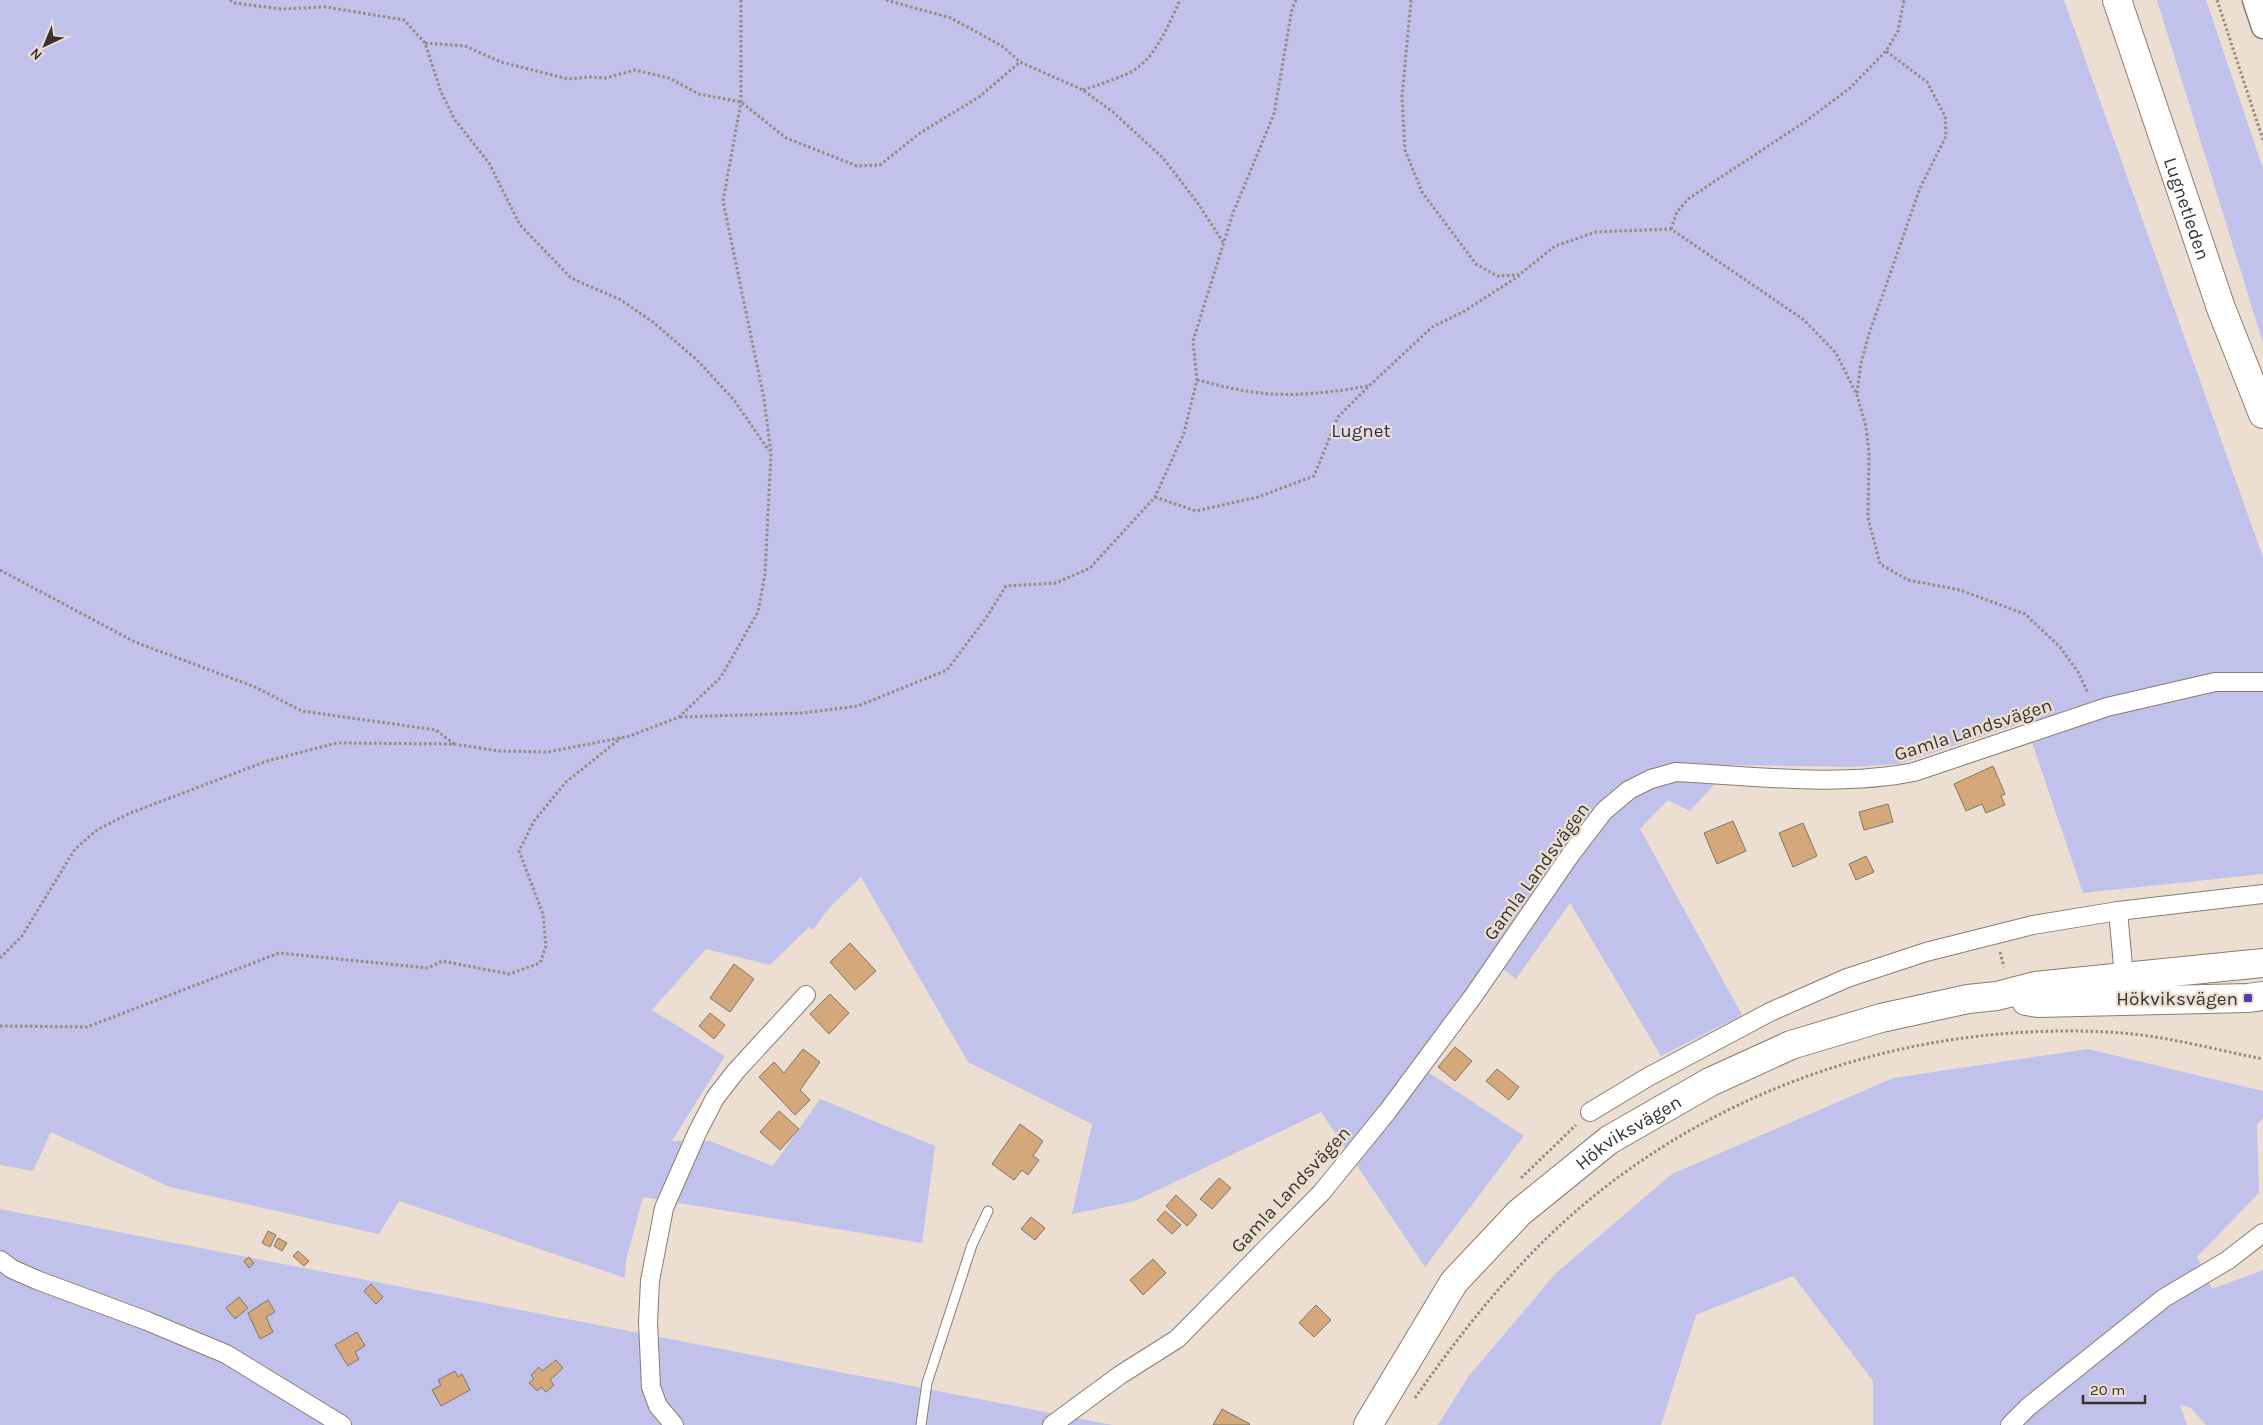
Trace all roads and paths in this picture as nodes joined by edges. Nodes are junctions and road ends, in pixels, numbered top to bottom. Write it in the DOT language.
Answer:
graph roads {
  1 [pos="230,0"];
  2 [pos="742,0"];
  3 [pos="886,0"];
  4 [pos="1180,0"];
  5 [pos="1296,0"];
  6 [pos="1412,0"];
  7 [pos="1904,0"];
  8 [pos="2117,0"];
  9 [pos="2217,0"];
  10 [pos="2254,0"];
  11 [pos="2263,27"];
  12 [pos="424,43"];
  13 [pos="1886,51"];
  14 [pos="1020,62"];
  15 [pos="1082,90"];
  16 [pos="741,102"];
  17 [pos="2263,140"];
  18 [pos="1671,230"];
  19 [pos="1224,243"];
  20 [pos="1519,275"];
  21 [pos="1197,380"];
  22 [pos="1368,386"];
  23 [pos="1857,394"];
  24 [pos="2263,414"];
  25 [pos="771,453"];
  26 [pos="1155,497"];
  27 [pos="0,570"];
  28 [pos="2263,682"];
  29 [pos="2096,711"];
  30 [pos="679,717"];
  31 [pos="622,738"];
  32 [pos="454,744"];
  33 [pos="2263,894"];
  34 [pos="2118,911"];
  35 [pos="0,958"];
  36 [pos="2263,963"];
  37 [pos="2125,989"];
  38 [pos="806,995"];
  39 [pos="2263,996"];
  40 [pos="0,1026"];
  41 [pos="2263,1059"];
  42 [pos="1590,1112"];
  43 [pos="988,1211"];
  44 [pos="2263,1233"];
  45 [pos="0,1260"];
  46 [pos="1413,1401"];
  47 [pos="342,1425"];
  48 [pos="674,1425"];
  49 [pos="921,1425"];
  50 [pos="1052,1425"];
  51 [pos="1368,1425"];
  52 [pos="2010,1425"];
  1 -- 12 [label="path"];
  2 -- 16 [label="path"];
  3 -- 14 [label="path"];
  4 -- 15 [label="path"];
  5 -- 19 [label="path"];
  6 -- 20 [label="path"];
  7 -- 13 [label="path"];
  8 -- 24 [label="main road, Lugnetleden"];
  9 -- 17 [label="path"];
  10 -- 11 [label="street"];
  12 -- 16 [label="path"];
  12 -- 25 [label="path"];
  13 -- 18 [label="path"];
  13 -- 23 [label="path"];
  14 -- 15 [label="path"];
  14 -- 16 [label="path"];
  15 -- 19 [label="path"];
  16 -- 25 [label="path"];
  18 -- 20 [label="path"];
  18 -- 23 [label="path"];
  19 -- 21 [label="path"];
  20 -- 22 [label="path"];
  21 -- 22 [label="path"];
  21 -- 26 [label="path"];
  22 -- 26 [label="path"];
  23 -- 29 [label="path"];
  25 -- 30 [label="path"];
  26 -- 30 [label="path"];
  27 -- 32 [label="path"];
  28 -- 29 [label="street, Gamla Landsvägen"];
  29 -- 50 [label="street, Gamla Landsvägen"];
  30 -- 31 [label="path"];
  31 -- 32 [label="path"];
  31 -- 40 [label="path"];
  32 -- 35 [label="path"];
  33 -- 34 [label="street"];
  34 -- 37 [label="street"];
  34 -- 42 [label="street"];
  36 -- 37 [label="main road, Hökviksvägen"];
  37 -- 39 [label="main road, Hökviksvägen"];
  37 -- 51 [label="main road, Hökviksvägen"];
  38 -- 48 [label="street"];
  41 -- 46 [label="path"];
  43 -- 49 [label="lane"];
  44 -- 52 [label="street"];
  45 -- 47 [label="street"];
}
